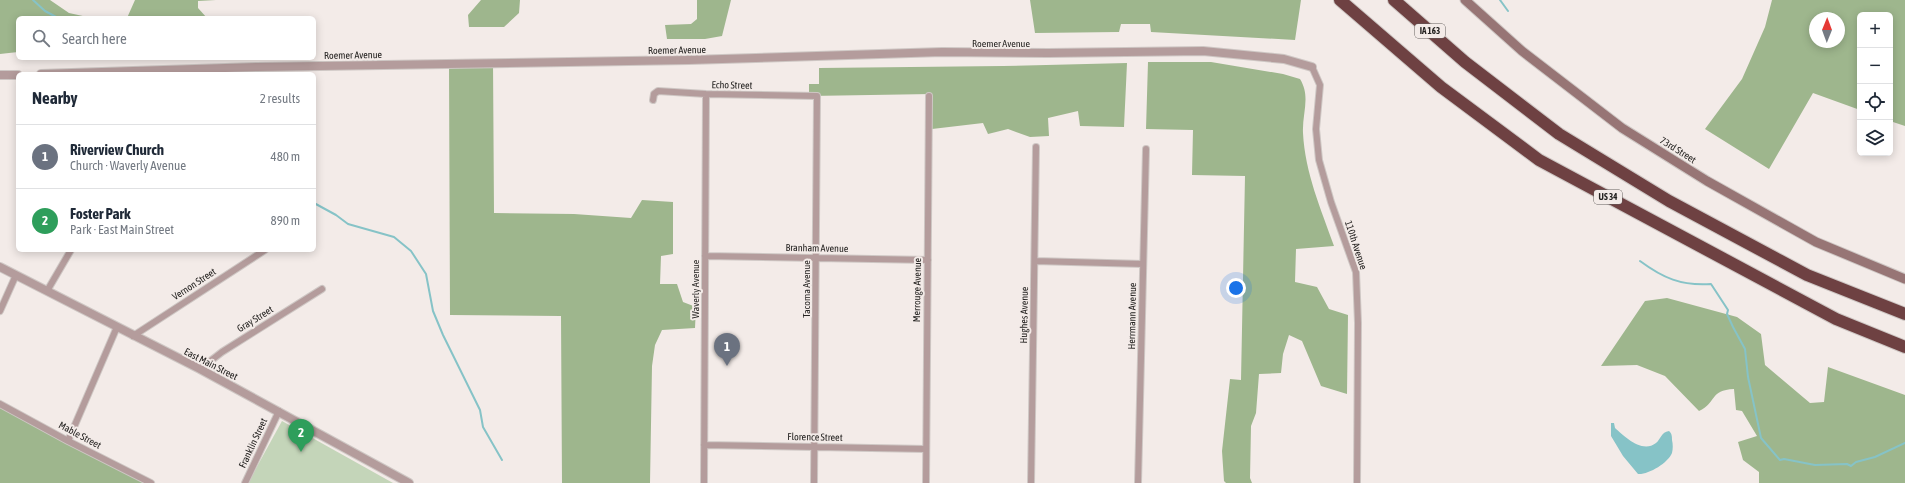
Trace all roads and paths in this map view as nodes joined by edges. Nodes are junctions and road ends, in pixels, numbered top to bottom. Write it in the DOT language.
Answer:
graph roads {
  1 [pos="1340,0"];
  2 [pos="1394,0"];
  3 [pos="1403,0"];
  4 [pos="1466,0"];
  5 [pos="1465,62"];
  6 [pos="1312,67"];
  7 [pos="103,72"];
  8 [pos="0,75"];
  9 [pos="16,75"];
  10 [pos="706,94"];
  11 [pos="817,96"];
  12 [pos="929,96"];
  13 [pos="653,100"];
  14 [pos="1036,147"];
  15 [pos="1146,149"];
  16 [pos="70,252"];
  17 [pos="262,252"];
  18 [pos="705,256"];
  19 [pos="816,258"];
  20 [pos="928,260"];
  21 [pos="1035,261"];
  22 [pos="1143,264"];
  23 [pos="0,267"];
  24 [pos="16,275"];
  25 [pos="1905,278"];
  26 [pos="322,289"];
  27 [pos="48,291"];
  28 [pos="0,311"];
  29 [pos="1905,314"];
  30 [pos="117,327"];
  31 [pos="133,336"];
  32 [pos="1905,347"];
  33 [pos="200,369"];
  34 [pos="0,404"];
  35 [pos="279,411"];
  36 [pos="68,441"];
  37 [pos="704,445"];
  38 [pos="814,447"];
  39 [pos="926,449"];
  40 [pos="151,483"];
  41 [pos="245,483"];
  42 [pos="409,483"];
  43 [pos="704,483"];
  44 [pos="814,483"];
  45 [pos="926,483"];
  46 [pos="1031,483"];
  47 [pos="1138,483"];
  48 [pos="1357,483"];
  1 -- 32 [label="highway, US 34"];
  2 -- 5 [label="highway, IA 163"];
  3 -- 5 [label="highway"];
  4 -- 25 [label="main road, 73rd Street"];
  5 -- 29 [label="highway"];
  6 -- 7 [label="street, Roemer Avenue"];
  6 -- 48 [label="street, 110th Avenue"];
  8 -- 9 [label="street"];
  10 -- 11 [label="street, Echo Street"];
  10 -- 13 [label="street, Echo Street"];
  10 -- 18 [label="street, Waverly Avenue"];
  11 -- 19 [label="street, Tacoma Avenue"];
  12 -- 20 [label="street, Merrouge Avenue"];
  14 -- 21 [label="street, Hughes Avenue"];
  15 -- 22 [label="street, Herrmann Avenue"];
  16 -- 27 [label="street"];
  17 -- 31 [label="street, Vernon Street"];
  18 -- 19 [label="street, Branham Avenue"];
  18 -- 37 [label="street, Waverly Avenue"];
  19 -- 20 [label="street, Branham Avenue"];
  19 -- 38 [label="street, Tacoma Avenue"];
  20 -- 39 [label="street, Merrouge Avenue"];
  21 -- 22 [label="street"];
  21 -- 46 [label="street, Hughes Avenue"];
  22 -- 47 [label="street, Herrmann Avenue"];
  23 -- 24 [label="street, East Main Street"];
  24 -- 27 [label="street, East Main Street"];
  24 -- 28 [label="street"];
  26 -- 33 [label="street, Gray Street"];
  27 -- 30 [label="street, East Main Street"];
  30 -- 31 [label="street, East Main Street"];
  30 -- 36 [label="street"];
  31 -- 33 [label="street, East Main Street"];
  33 -- 35 [label="street, East Main Street"];
  34 -- 36 [label="street, Mable Street"];
  35 -- 41 [label="street, Franklin Street"];
  35 -- 42 [label="street, East Main Street"];
  36 -- 40 [label="street, Mable Street"];
  37 -- 38 [label="street, Florence Street"];
  37 -- 43 [label="street, Waverly Avenue"];
  38 -- 39 [label="street, Florence Street"];
  38 -- 44 [label="street, Tacoma Avenue"];
  39 -- 45 [label="street, Merrouge Avenue"];
}
